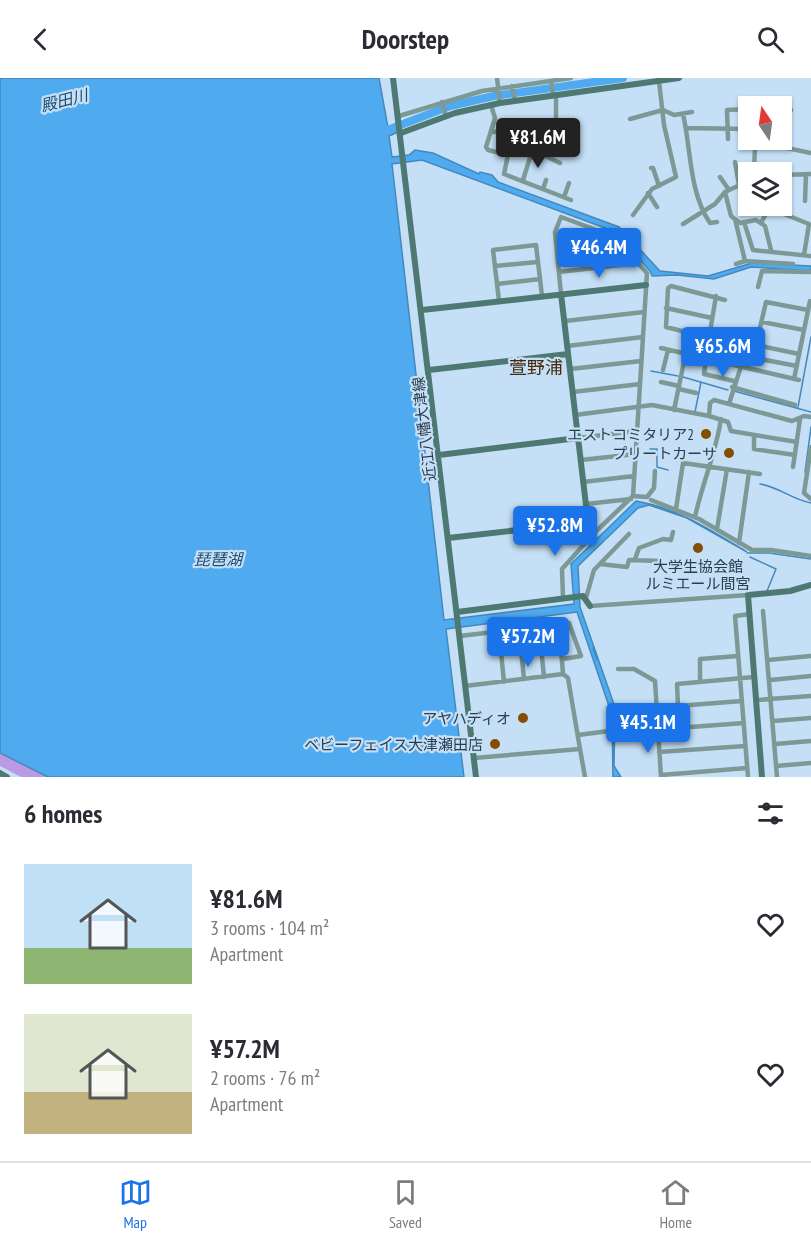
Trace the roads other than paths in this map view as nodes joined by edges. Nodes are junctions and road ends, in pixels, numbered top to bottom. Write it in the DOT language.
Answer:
graph roads {
  1 [pos="393,78"];
  2 [pos="497,78"];
  3 [pos="523,78"];
  4 [pos="571,78"];
  5 [pos="679,78"];
  6 [pos="659,81"];
  7 [pos="551,82"];
  8 [pos="628,82"];
  9 [pos="524,85"];
  10 [pos="512,88"];
  11 [pos="497,89"];
  12 [pos="554,94"];
  13 [pos="515,100"];
  14 [pos="499,101"];
  15 [pos="442,102"];
  16 [pos="491,105"];
  17 [pos="738,109"];
  18 [pos="663,110"];
  19 [pos="692,112"];
  20 [pos="682,114"];
  21 [pos="445,115"];
  22 [pos="399,118"];
  23 [pos="630,119"];
  24 [pos="686,128"];
  25 [pos="728,130"];
  26 [pos="738,130"];
  27 [pos="401,132"];
  28 [pos="491,132"];
  29 [pos="728,139"];
  30 [pos="792,149"];
  31 [pos="532,151"];
  32 [pos="811,153"];
  33 [pos="508,155"];
  34 [pos="735,162"];
  35 [pos="560,163"];
  36 [pos="651,168"];
  37 [pos="809,174"];
  38 [pos="792,175"];
  39 [pos="720,177"];
  40 [pos="738,179"];
  41 [pos="523,180"];
  42 [pos="546,180"];
  43 [pos="569,183"];
  44 [pos="659,186"];
  45 [pos="738,186"];
  46 [pos="543,189"];
  47 [pos="727,191"];
  48 [pos="648,193"];
  49 [pos="564,197"];
  50 [pos="571,200"];
  51 [pos="805,201"];
  52 [pos="657,207"];
  53 [pos="704,211"];
  54 [pos="633,215"];
  55 [pos="763,216"];
  56 [pos="789,216"];
  57 [pos="735,219"];
  58 [pos="717,222"];
  59 [pos="744,222"];
  60 [pos="761,222"];
  61 [pos="683,224"];
  62 [pos="619,243"];
  63 [pos="556,250"];
  64 [pos="771,250"];
  65 [pos="804,255"];
  66 [pos="811,256"];
  67 [pos="745,261"];
  68 [pos="538,262"];
  69 [pos="637,263"];
  70 [pos="736,264"];
  71 [pos="793,264"];
  72 [pos="495,266"];
  73 [pos="559,272"];
  74 [pos="811,272"];
  75 [pos="540,279"];
  76 [pos="497,284"];
  77 [pos="646,285"];
  78 [pos="758,287"];
  79 [pos="561,294"];
  80 [pos="716,296"];
  81 [pos="542,297"];
  82 [pos="725,300"];
  83 [pos="499,301"];
  84 [pos="810,301"];
  85 [pos="666,308"];
  86 [pos="422,310"];
  87 [pos="808,310"];
  88 [pos="644,312"];
  89 [pos="712,318"];
  90 [pos="565,321"];
  91 [pos="762,322"];
  92 [pos="804,330"];
  93 [pos="690,333"];
  94 [pos="643,337"];
  95 [pos="709,338"];
  96 [pos="717,340"];
  97 [pos="567,346"];
  98 [pos="660,348"];
  99 [pos="668,350"];
  100 [pos="568,354"];
  101 [pos="686,354"];
  102 [pos="799,354"];
  103 [pos="706,358"];
  104 [pos="641,361"];
  105 [pos="797,366"];
  106 [pos="740,367"];
  107 [pos="570,369"];
  108 [pos="429,370"];
  109 [pos="663,370"];
  110 [pos="734,381"];
  111 [pos="662,382"];
  112 [pos="640,384"];
  113 [pos="732,387"];
  114 [pos="679,388"];
  115 [pos="573,392"];
  116 [pos="696,393"];
  117 [pos="729,404"];
  118 [pos="795,405"];
  119 [pos="638,408"];
  120 [pos="674,410"];
  121 [pos="576,415"];
  122 [pos="708,416"];
  123 [pos="811,417"];
  124 [pos="721,419"];
  125 [pos="800,419"];
  126 [pos="637,431"];
  127 [pos="754,435"];
  128 [pos="578,438"];
  129 [pos="797,442"];
  130 [pos="811,447"];
  131 [pos="439,454"];
  132 [pos="636,454"];
  133 [pos="795,455"];
  134 [pos="811,457"];
  135 [pos="581,460"];
  136 [pos="709,466"];
  137 [pos="793,467"];
  138 [pos="727,469"];
  139 [pos="655,471"];
  140 [pos="749,472"];
  141 [pos="760,474"];
  142 [pos="634,476"];
  143 [pos="809,476"];
  144 [pos="583,482"];
  145 [pos="633,497"];
  146 [pos="811,499"];
  147 [pos="651,500"];
  148 [pos="586,504"];
  149 [pos="676,509"];
  150 [pos="695,517"];
  151 [pos="588,522"];
  152 [pos="717,530"];
  153 [pos="673,532"];
  154 [pos="629,534"];
  155 [pos="590,537"];
  156 [pos="448,538"];
  157 [pos="739,543"];
  158 [pos="811,556"];
  159 [pos="635,559"];
  160 [pos="660,561"];
  161 [pos="600,564"];
  162 [pos="811,585"];
  163 [pos="748,595"];
  164 [pos="583,597"];
  165 [pos="563,598"];
  166 [pos="590,606"];
  167 [pos="763,610"];
  168 [pos="457,614"];
  169 [pos="750,614"];
  170 [pos="559,624"];
  171 [pos="539,627"];
  172 [pos="519,629"];
  173 [pos="499,632"];
  174 [pos="460,633"];
  175 [pos="738,656"];
  176 [pos="811,656"];
  177 [pos="562,659"];
  178 [pos="768,660"];
  179 [pos="563,674"];
  180 [pos="623,676"];
  181 [pos="811,676"];
  182 [pos="544,677"];
  183 [pos="754,677"];
  184 [pos="740,678"];
  185 [pos="524,679"];
  186 [pos="770,680"];
  187 [pos="504,682"];
  188 [pos="700,682"];
  189 [pos="465,686"];
  190 [pos="811,696"];
  191 [pos="771,699"];
  192 [pos="756,700"];
  193 [pos="742,701"];
  194 [pos="677,706"];
  195 [pos="811,718"];
  196 [pos="773,721"];
  197 [pos="744,723"];
  198 [pos="679,728"];
  199 [pos="609,730"];
  200 [pos="658,730"];
  201 [pos="624,732"];
  202 [pos="578,735"];
  203 [pos="811,741"];
  204 [pos="775,744"];
  205 [pos="745,746"];
  206 [pos="580,749"];
  207 [pos="659,752"];
  208 [pos="474,758"];
  209 [pos="811,763"];
  210 [pos="776,766"];
  211 [pos="747,768"];
  212 [pos="0,773"];
  213 [pos="661,776"];
  214 [pos="7,777"];
  215 [pos="476,777"];
  216 [pos="585,777"];
  217 [pos="748,777"];
  218 [pos="762,777"];
  219 [pos="777,777"];
  1 -- 22 [label="street, 近江八幡大津線"];
  2 -- 11 [label="street"];
  3 -- 9 [label="street"];
  4 -- 7 [label="street"];
  5 -- 6 [label="street"];
  6 -- 8 [label="street"];
  6 -- 18 [label="street"];
  7 -- 9 [label="street"];
  7 -- 12 [label="street"];
  8 -- 12 [label="street"];
  9 -- 10 [label="street"];
  10 -- 11 [label="street"];
  10 -- 13 [label="street"];
  11 -- 14 [label="street"];
  11 -- 15 [label="street"];
  12 -- 13 [label="street"];
  12 -- 31 [label="street"];
  13 -- 14 [label="street"];
  14 -- 16 [label="street"];
  15 -- 21 [label="street"];
  15 -- 22 [label="street"];
  16 -- 21 [label="street"];
  16 -- 28 [label="street"];
  17 -- 25 [label="street"];
  18 -- 20 [label="street"];
  18 -- 23 [label="street"];
  18 -- 44 [label="street"];
  19 -- 20 [label="street"];
  20 -- 24 [label="street"];
  21 -- 27 [label="street"];
  22 -- 27 [label="street, 近江八幡大津線"];
  24 -- 25 [label="street"];
  24 -- 53 [label="street"];
  25 -- 26 [label="street"];
  25 -- 29 [label="street"];
  27 -- 86 [label="street, 近江八幡大津線"];
  28 -- 33 [label="street"];
  28 -- 33 [label="street"];
  30 -- 32 [label="street"];
  31 -- 35 [label="street"];
  31 -- 41 [label="street"];
  33 -- 41 [label="street"];
  34 -- 40 [label="street"];
  36 -- 44 [label="street"];
  37 -- 38 [label="street"];
  37 -- 51 [label="street"];
  39 -- 47 [label="street"];
  41 -- 46 [label="street"];
  42 -- 46 [label="street"];
  43 -- 49 [label="street"];
  44 -- 48 [label="street"];
  45 -- 47 [label="street"];
  46 -- 49 [label="street"];
  47 -- 53 [label="street"];
  47 -- 57 [label="street"];
  48 -- 52 [label="street"];
  48 -- 54 [label="street"];
  49 -- 50 [label="street"];
  53 -- 58 [label="street"];
  53 -- 61 [label="street"];
  55 -- 60 [label="street"];
  56 -- 65 [label="street"];
  57 -- 59 [label="street"];
  57 -- 67 [label="street"];
  59 -- 60 [label="street"];
  59 -- 64 [label="street"];
  60 -- 64 [label="street"];
  62 -- 63 [label="street"];
  62 -- 63 [label="street"];
  62 -- 69 [label="street"];
  63 -- 73 [label="street"];
  64 -- 65 [label="street"];
  65 -- 66 [label="street"];
  67 -- 70 [label="street"];
  67 -- 71 [label="street"];
  68 -- 72 [label="street"];
  68 -- 72 [label="street"];
  68 -- 75 [label="street"];
  69 -- 73 [label="street"];
  69 -- 77 [label="street"];
  72 -- 76 [label="street"];
  73 -- 79 [label="street"];
  74 -- 78 [label="street"];
  75 -- 76 [label="street"];
  75 -- 81 [label="street"];
  76 -- 83 [label="street"];
  77 -- 79 [label="street"];
  77 -- 88 [label="street"];
  79 -- 81 [label="street"];
  79 -- 90 [label="street"];
  80 -- 82 [label="street"];
  80 -- 85 [label="street"];
  80 -- 89 [label="street"];
  81 -- 83 [label="street"];
  83 -- 86 [label="street"];
  84 -- 87 [label="street"];
  85 -- 89 [label="street"];
  85 -- 93 [label="street"];
  86 -- 108 [label="street, 近江八幡大津線"];
  87 -- 91 [label="street"];
  87 -- 92 [label="street"];
  88 -- 90 [label="street"];
  88 -- 94 [label="street"];
  89 -- 95 [label="street"];
  90 -- 97 [label="street"];
  91 -- 92 [label="street"];
  91 -- 102 [label="street"];
  92 -- 102 [label="street"];
  93 -- 95 [label="street"];
  93 -- 101 [label="street"];
  94 -- 97 [label="street"];
  94 -- 104 [label="street"];
  95 -- 96 [label="street"];
  97 -- 100 [label="street"];
  98 -- 99 [label="street"];
  99 -- 101 [label="street"];
  99 -- 109 [label="street"];
  100 -- 107 [label="street"];
  100 -- 108 [label="street"];
  101 -- 103 [label="street"];
  101 -- 114 [label="street"];
  102 -- 105 [label="street"];
  103 -- 106 [label="street"];
  103 -- 110 [label="street"];
  104 -- 107 [label="street"];
  104 -- 112 [label="street"];
  105 -- 106 [label="street"];
  105 -- 106 [label="street"];
  106 -- 110 [label="street"];
  107 -- 115 [label="street"];
  108 -- 131 [label="street, 近江八幡大津線"];
  110 -- 113 [label="street"];
  111 -- 114 [label="street"];
  112 -- 115 [label="street"];
  112 -- 119 [label="street"];
  113 -- 117 [label="street"];
  113 -- 118 [label="street"];
  114 -- 116 [label="street"];
  114 -- 120 [label="street"];
  115 -- 121 [label="street"];
  117 -- 122 [label="street"];
  117 -- 125 [label="street"];
  119 -- 120 [label="street"];
  119 -- 121 [label="street"];
  119 -- 126 [label="street"];
  120 -- 122 [label="street"];
  121 -- 128 [label="street"];
  122 -- 124 [label="street"];
  123 -- 125 [label="street"];
  124 -- 127 [label="street"];
  124 -- 136 [label="street"];
  125 -- 129 [label="street"];
  126 -- 128 [label="street"];
  126 -- 132 [label="street"];
  127 -- 129 [label="street"];
  127 -- 133 [label="street"];
  128 -- 131 [label="street"];
  128 -- 135 [label="street"];
  129 -- 133 [label="street"];
  130 -- 134 [label="street"];
  131 -- 156 [label="street, 近江八幡大津線"];
  132 -- 135 [label="street"];
  132 -- 142 [label="street"];
  133 -- 137 [label="street"];
  134 -- 143 [label="street"];
  135 -- 144 [label="street"];
  136 -- 138 [label="street"];
  136 -- 149 [label="street"];
  136 -- 150 [label="street"];
  138 -- 140 [label="street"];
  138 -- 152 [label="street"];
  139 -- 145 [label="street"];
  140 -- 141 [label="street"];
  140 -- 157 [label="street"];
  142 -- 144 [label="street"];
  142 -- 145 [label="street"];
  143 -- 146 [label="street"];
  144 -- 148 [label="street"];
  145 -- 148 [label="street"];
  145 -- 155 [label="street"];
  147 -- 149 [label="street"];
  148 -- 151 [label="street"];
  149 -- 150 [label="street"];
  150 -- 152 [label="street"];
  151 -- 155 [label="street"];
  151 -- 156 [label="street"];
  152 -- 157 [label="street"];
  153 -- 159 [label="street"];
  154 -- 161 [label="street"];
  155 -- 165 [label="street"];
  156 -- 168 [label="street, 近江八幡大津線"];
  157 -- 158 [label="street"];
  159 -- 160 [label="street"];
  159 -- 161 [label="street"];
  161 -- 164 [label="street"];
  162 -- 163 [label="street"];
  163 -- 166 [label="street"];
  163 -- 169 [label="street"];
  164 -- 165 [label="street"];
  164 -- 166 [label="street"];
  165 -- 168 [label="street"];
  167 -- 178 [label="street"];
  168 -- 174 [label="street, 近江八幡大津線"];
  169 -- 175 [label="street"];
  169 -- 183 [label="street"];
  170 -- 171 [label="street"];
  170 -- 177 [label="street"];
  170 -- 177 [label="street"];
  171 -- 172 [label="street"];
  171 -- 182 [label="street"];
  172 -- 173 [label="street"];
  172 -- 185 [label="street"];
  173 -- 174 [label="street"];
  173 -- 187 [label="street"];
  174 -- 189 [label="street, 近江八幡大津線"];
  175 -- 184 [label="street"];
  175 -- 188 [label="street"];
  176 -- 178 [label="street"];
  177 -- 179 [label="street"];
  178 -- 186 [label="street"];
  179 -- 182 [label="street"];
  179 -- 202 [label="street"];
  180 -- 200 [label="street"];
  181 -- 186 [label="street"];
  182 -- 185 [label="street"];
  183 -- 184 [label="street"];
  183 -- 192 [label="street"];
  184 -- 188 [label="street"];
  184 -- 193 [label="street"];
  185 -- 187 [label="street"];
  186 -- 191 [label="street"];
  187 -- 189 [label="street"];
  188 -- 194 [label="street"];
  189 -- 208 [label="street, 近江八幡大津線"];
  190 -- 191 [label="street"];
  191 -- 192 [label="street"];
  191 -- 196 [label="street"];
  192 -- 218 [label="street"];
  193 -- 194 [label="street"];
  193 -- 197 [label="street"];
  194 -- 198 [label="street"];
  195 -- 196 [label="street"];
  196 -- 204 [label="street"];
  197 -- 198 [label="street"];
  197 -- 205 [label="street"];
  198 -- 200 [label="street"];
  199 -- 202 [label="street"];
  200 -- 201 [label="street"];
  200 -- 207 [label="street"];
  202 -- 206 [label="street"];
  203 -- 204 [label="street"];
  204 -- 210 [label="street"];
  205 -- 207 [label="street"];
  205 -- 211 [label="street"];
  206 -- 208 [label="street"];
  206 -- 216 [label="street"];
  207 -- 213 [label="street"];
  208 -- 215 [label="street, 近江八幡大津線"];
  209 -- 210 [label="street"];
  210 -- 219 [label="street"];
  211 -- 213 [label="street"];
  211 -- 217 [label="street"];
  212 -- 214 [label="street"];
}
